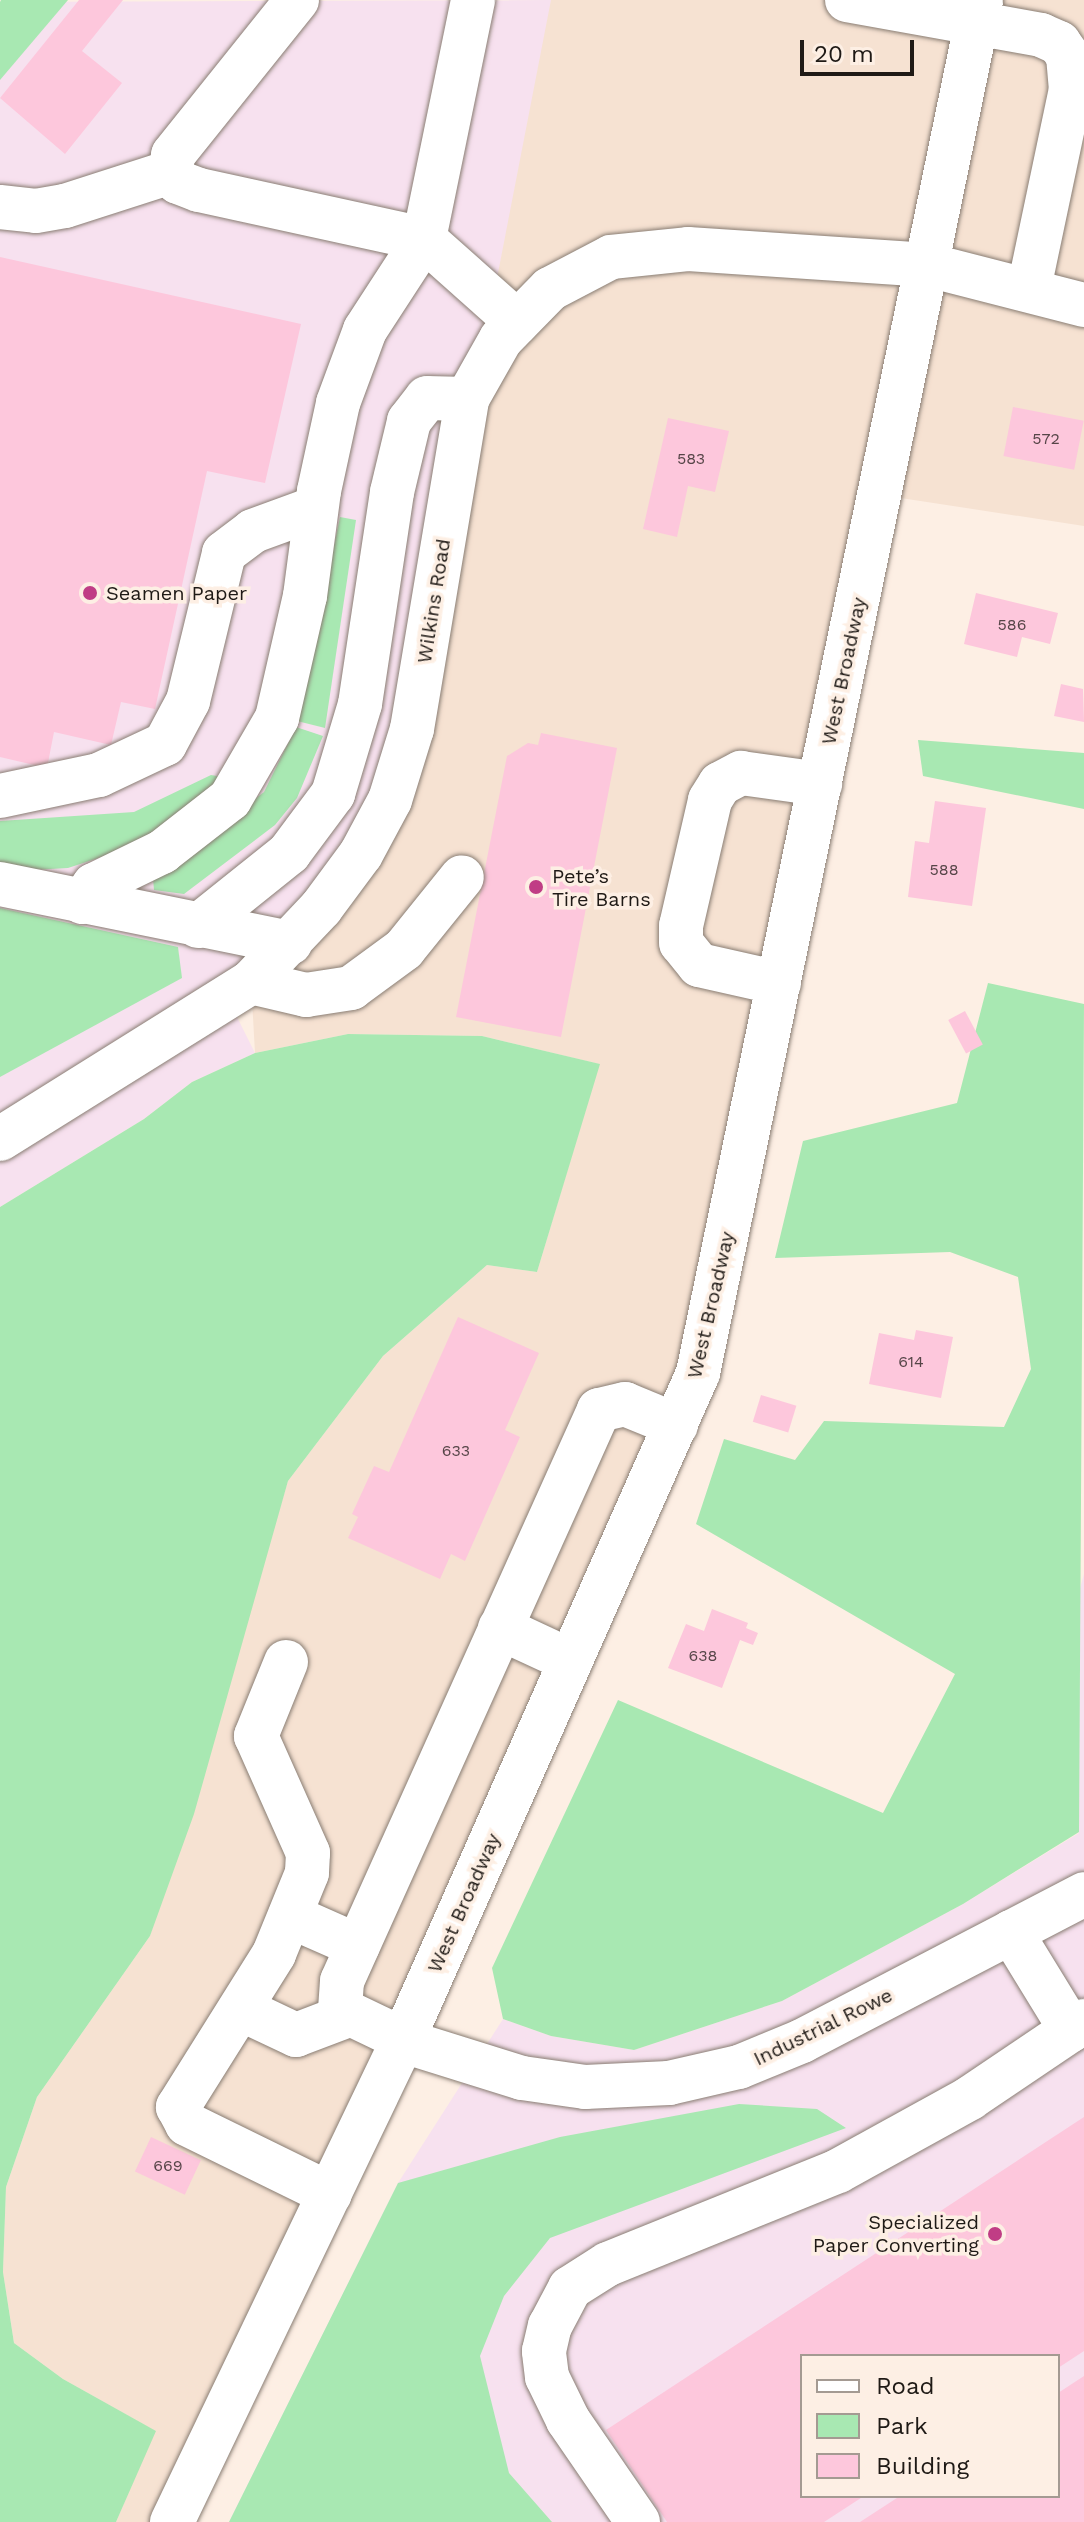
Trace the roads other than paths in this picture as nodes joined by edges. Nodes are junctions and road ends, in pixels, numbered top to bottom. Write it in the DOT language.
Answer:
graph roads {
  1 [pos="297,0"];
  2 [pos="473,0"];
  3 [pos="853,1"];
  4 [pos="978,11"];
  5 [pos="171,172"];
  6 [pos="0,207"];
  7 [pos="424,239"];
  8 [pos="928,265"];
  9 [pos="1029,288"];
  10 [pos="1084,305"];
  11 [pos="517,322"];
  12 [pos="467,399"];
  13 [pos="316,508"];
  14 [pos="820,784"];
  15 [pos="0,796"];
  16 [pos="462,877"];
  17 [pos="0,884"];
  18 [pos="82,902"];
  19 [pos="198,926"];
  20 [pos="290,943"];
  21 [pos="251,982"];
  22 [pos="779,983"];
  23 [pos="0,1139"];
  24 [pos="676,1425"];
  25 [pos="500,1628"];
  26 [pos="571,1661"];
  27 [pos="286,1662"];
  28 [pos="1084,1894"];
  29 [pos="290,1916"];
  30 [pos="1011,1932"];
  31 [pos="358,1946"];
  32 [pos="241,2009"];
  33 [pos="346,2016"];
  34 [pos="1077,2025"];
  35 [pos="403,2040"];
  36 [pos="330,2194"];
  37 [pos="172,2522"];
  38 [pos="638,2522"];
  1 -- 5 [label="main road"];
  2 -- 7 [label="main road"];
  3 -- 4 [label="main road"];
  4 -- 8 [label="main road, West Broadway"];
  4 -- 9 [label="main road"];
  5 -- 6 [label="main road"];
  5 -- 7 [label="main road"];
  7 -- 11 [label="main road"];
  7 -- 13 [label="main road"];
  8 -- 9 [label="main road, Wilkins Road"];
  8 -- 11 [label="main road, Wilkins Road"];
  8 -- 14 [label="main road, West Broadway"];
  9 -- 10 [label="main road, Wilkins Road"];
  11 -- 12 [label="main road, Wilkins Road"];
  12 -- 19 [label="main road"];
  12 -- 20 [label="main road, Wilkins Road"];
  13 -- 15 [label="main road"];
  13 -- 18 [label="main road"];
  14 -- 22 [label="main road, West Broadway"];
  14 -- 22 [label="main road"];
  16 -- 21 [label="main road"];
  17 -- 18 [label="main road"];
  18 -- 19 [label="main road"];
  19 -- 20 [label="main road"];
  20 -- 21 [label="main road, Wilkins Road"];
  21 -- 23 [label="main road, Wilkins Road"];
  22 -- 24 [label="main road, West Broadway"];
  24 -- 25 [label="main road"];
  24 -- 26 [label="main road, West Broadway"];
  25 -- 26 [label="main road"];
  25 -- 31 [label="main road"];
  26 -- 35 [label="main road, West Broadway"];
  27 -- 29 [label="main road"];
  28 -- 30 [label="main road, Industrial Rowe"];
  29 -- 31 [label="main road"];
  29 -- 32 [label="main road"];
  30 -- 34 [label="main road"];
  30 -- 35 [label="main road, Industrial Rowe"];
  31 -- 33 [label="main road"];
  32 -- 33 [label="main road"];
  32 -- 36 [label="main road"];
  33 -- 35 [label="main road, Industrial Rowe"];
  34 -- 38 [label="main road"];
  35 -- 36 [label="main road, West Broadway"];
  36 -- 37 [label="main road, West Broadway"];
}
